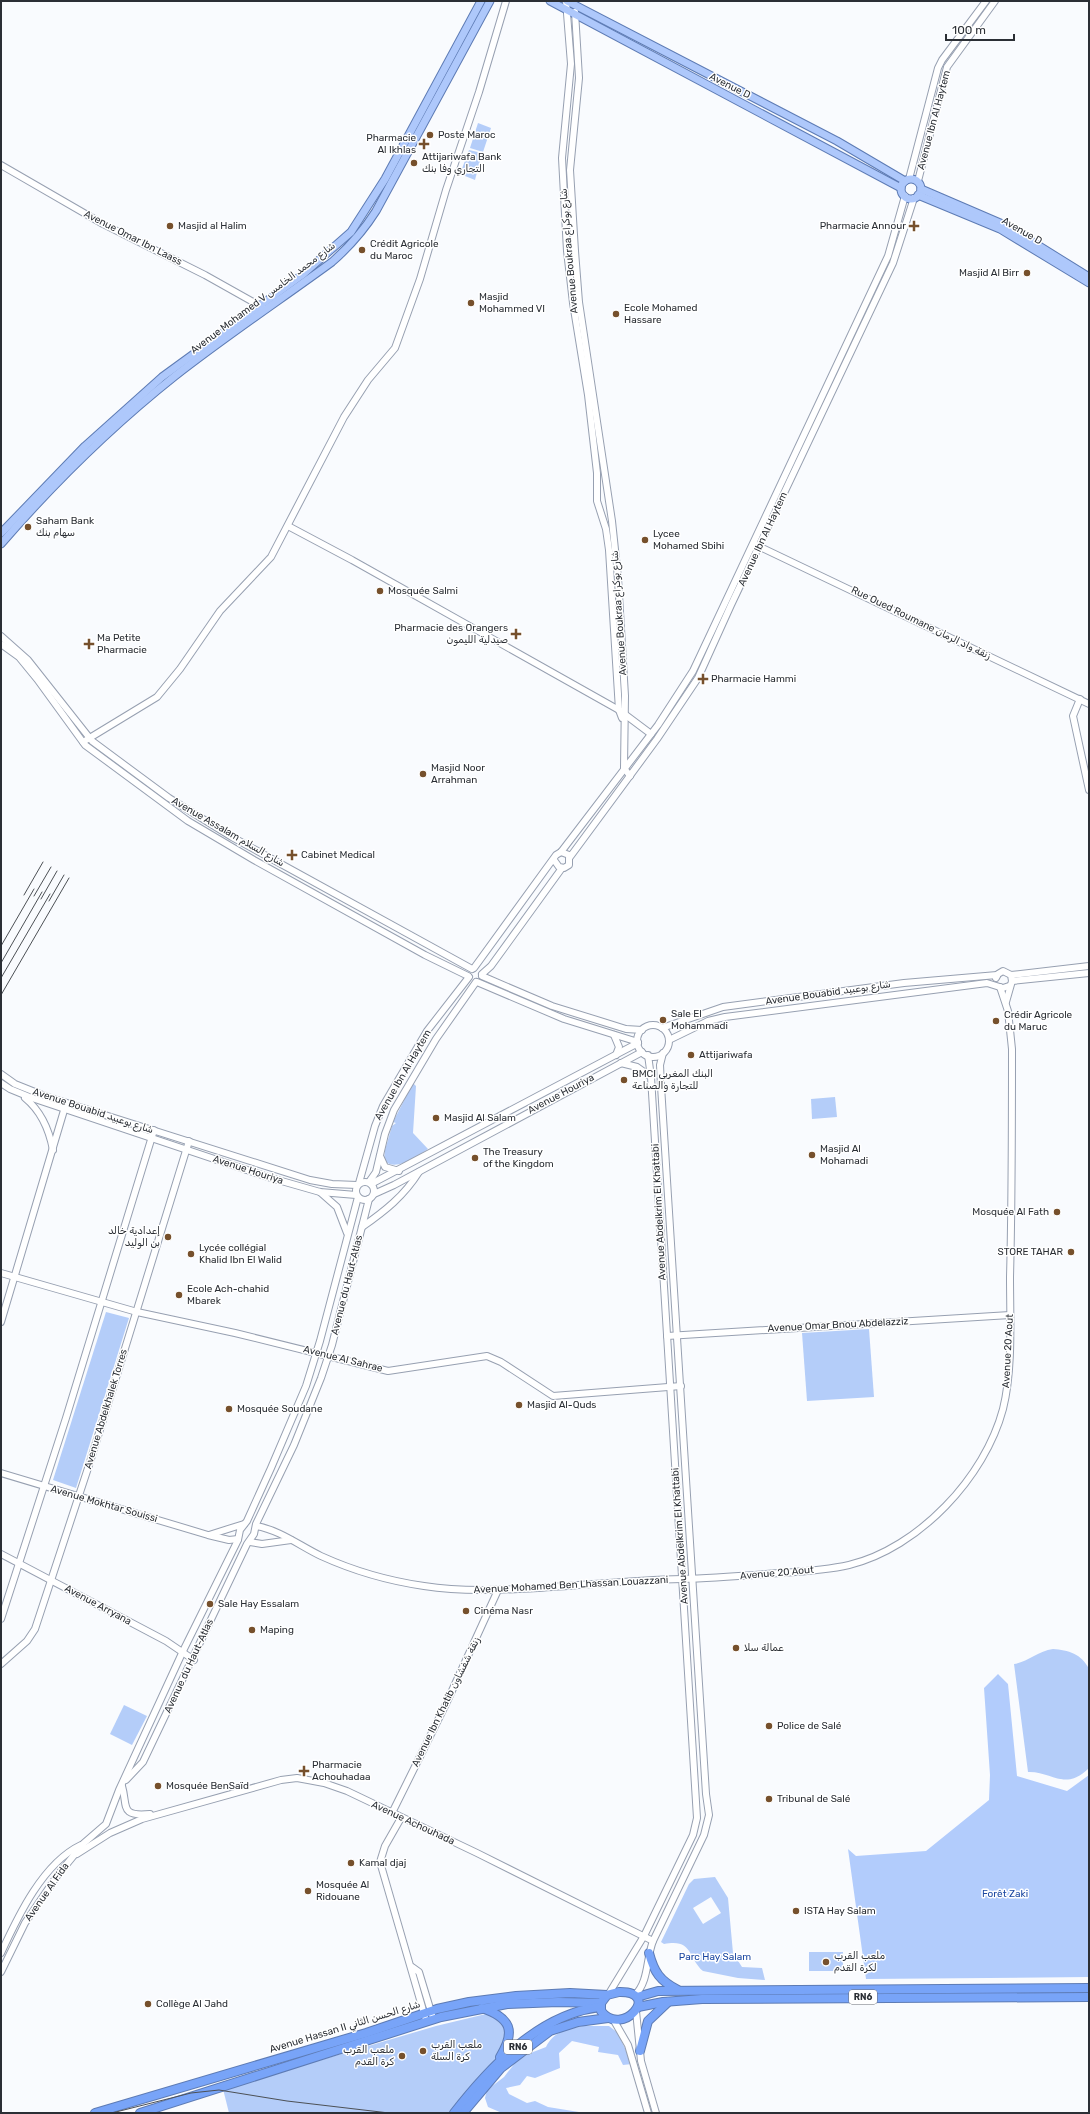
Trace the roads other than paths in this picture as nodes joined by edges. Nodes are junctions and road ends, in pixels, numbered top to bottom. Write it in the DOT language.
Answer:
graph roads {
  1 [pos="481,1"];
  2 [pos="490,1"];
  3 [pos="506,1"];
  4 [pos="550,1"];
  5 [pos="986,1"];
  6 [pos="995,1"];
  7 [pos="569,2"];
  8 [pos="566,9"];
  9 [pos="575,13"];
  10 [pos="1,165"];
  11 [pos="918,181"];
  12 [pos="905,183"];
  13 [pos="918,194"];
  14 [pos="905,196"];
  15 [pos="1028,242"];
  16 [pos="1089,277"];
  17 [pos="1089,283"];
  18 [pos="262,308"];
  19 [pos="596,500"];
  20 [pos="608,501"];
  21 [pos="599,508"];
  22 [pos="288,526"];
  23 [pos="1,533"];
  24 [pos="752,543"];
  25 [pos="1,544"];
  26 [pos="760,546"];
  27 [pos="1,636"];
  28 [pos="1,644"];
  29 [pos="1080,699"];
  30 [pos="1089,704"];
  31 [pos="622,711"];
  32 [pos="651,734"];
  33 [pos="89,738"];
  34 [pos="82,742"];
  35 [pos="623,752"];
  36 [pos="634,754"];
  37 [pos="624,768"];
  38 [pos="630,776"];
  39 [pos="1089,790"];
  40 [pos="561,852"];
  41 [pos="570,857"];
  42 [pos="554,860"];
  43 [pos="277,861"];
  44 [pos="562,868"];
  45 [pos="273,870"];
  46 [pos="1089,966"];
  47 [pos="473,969"];
  48 [pos="1089,973"];
  49 [pos="482,975"];
  50 [pos="997,975"];
  51 [pos="468,976"];
  52 [pos="1011,981"];
  53 [pos="477,982"];
  54 [pos="999,986"];
  55 [pos="1006,1002"];
  56 [pos="662,1028"];
  57 [pos="642,1030"];
  58 [pos="614,1035"];
  59 [pos="669,1040"];
  60 [pos="638,1042"];
  61 [pos="663,1053"];
  62 [pos="645,1054"];
  63 [pos="616,1055"];
  64 [pos="621,1063"];
  65 [pos="1,1074"];
  66 [pos="651,1077"];
  67 [pos="1,1083"];
  68 [pos="20,1094"];
  69 [pos="67,1103"];
  70 [pos="65,1109"];
  71 [pos="154,1130"];
  72 [pos="152,1138"];
  73 [pos="189,1141"];
  74 [pos="186,1150"];
  75 [pos="53,1151"];
  76 [pos="380,1154"];
  77 [pos="399,1171"];
  78 [pos="420,1171"];
  79 [pos="370,1183"];
  80 [pos="358,1184"];
  81 [pos="320,1192"];
  82 [pos="357,1196"];
  83 [pos="372,1196"];
  84 [pos="362,1227"];
  85 [pos="347,1234"];
  86 [pos="1,1273"];
  87 [pos="15,1277"];
  88 [pos="102,1302"];
  89 [pos="137,1312"];
  90 [pos="1010,1315"];
  91 [pos="1,1322"];
  92 [pos="677,1335"];
  93 [pos="667,1336"];
  94 [pos="317,1352"];
  95 [pos="329,1356"];
  96 [pos="681,1386"];
  97 [pos="670,1387"];
  98 [pos="1,1473"];
  99 [pos="44,1487"];
  100 [pos="78,1496"];
  101 [pos="245,1522"];
  102 [pos="256,1525"];
  103 [pos="208,1535"];
  104 [pos="238,1540"];
  105 [pos="291,1540"];
  106 [pos="249,1543"];
  107 [pos="1,1554"];
  108 [pos="19,1563"];
  109 [pos="682,1579"];
  110 [pos="692,1579"];
  111 [pos="51,1580"];
  112 [pos="498,1590"];
  113 [pos="1,1620"];
  114 [pos="183,1652"];
  115 [pos="194,1660"];
  116 [pos="1,1664"];
  117 [pos="123,1784"];
  118 [pos="392,1813"];
  119 [pos="160,1814"];
  120 [pos="401,1818"];
  121 [pos="84,1843"];
  122 [pos="66,1852"];
  123 [pos="72,1857"];
  124 [pos="644,1936"];
  125 [pos="653,1941"];
  126 [pos="1,1953"];
  127 [pos="649,1953"];
  128 [pos="1,1972"];
  129 [pos="1089,1988"];
  130 [pos="681,1991"];
  131 [pos="607,1995"];
  132 [pos="636,1996"];
  133 [pos="1089,1997"];
  134 [pos="669,2001"];
  135 [pos="600,2005"];
  136 [pos="482,2008"];
  137 [pos="637,2009"];
  138 [pos="427,2012"];
  139 [pos="611,2018"];
  140 [pos="430,2020"];
  141 [pos="640,2051"];
  142 [pos="498,2062"];
  143 [pos="111,2111"];
  144 [pos="95,2113"];
  145 [pos="140,2113"];
  146 [pos="454,2113"];
  147 [pos="463,2113"];
  148 [pos="648,2113"];
  149 [pos="656,2113"];
  1 -- 18 [label="main road, Avenue Mohamed V شارع محمد الخامس"];
  2 -- 18 [label="main road, Avenue Mohamed V شارع محمد الخامس"];
  3 -- 22 [label="street"];
  4 -- 8 [label="main road, Avenue D"];
  5 -- 12 [label="street, Avenue Ibn Al Haytem"];
  6 -- 11 [label="street, Avenue Ibn Al Haytem"];
  7 -- 8 [label="street, Avenue Boukraa شارع بوكراع"];
  7 -- 9 [label="street, Avenue Boukraa شارع بوكراع"];
  7 -- 12 [label="main road, Avenue D"];
  8 -- 9 [label="main road, Avenue D"];
  8 -- 19 [label="street, Avenue Boukraa شارع بوكراع"];
  9 -- 12 [label="main road, Avenue D"];
  9 -- 20 [label="street, Avenue Boukraa شارع بوكراع"];
  10 -- 18 [label="street, Avenue Omar Ibn Laass"];
  11 -- 12 [label="main road"];
  11 -- 13 [label="main road"];
  12 -- 14 [label="main road"];
  13 -- 14 [label="main road, Avenue D"];
  13 -- 15 [label="main road, Avenue D"];
  13 -- 26 [label="street, Avenue Ibn Al Haytem"];
  14 -- 24 [label="street, Avenue Ibn Al Haytem"];
  15 -- 16 [label="main road, Avenue D"];
  15 -- 17 [label="main road, Avenue D"];
  18 -- 23 [label="main road, Avenue Mohamed V شارع محمد الخامس"];
  18 -- 25 [label="main road, Avenue Mohamed V شارع محمد الخامس"];
  19 -- 20 [label="street"];
  19 -- 21 [label="street"];
  20 -- 21 [label="street"];
  20 -- 31 [label="street, Avenue Boukraa شارع بوكراع"];
  21 -- 31 [label="street, Avenue Boukraa شارع بوكراع"];
  22 -- 31 [label="street"];
  22 -- 33 [label="street"];
  24 -- 26 [label="street, Rue Oued Roumane زنقة واد الرمان"];
  24 -- 32 [label="street, Avenue Ibn Al Haytem"];
  26 -- 29 [label="street, Rue Oued Roumane زنقة واد الرمان"];
  26 -- 38 [label="street, Avenue Ibn Al Haytem"];
  27 -- 33 [label="street, Avenue Assalam شارع السلام"];
  28 -- 34 [label="street, Avenue Assalam شارع السلام"];
  29 -- 30 [label="street, Rue Oued Roumane زنقة واد الرمان"];
  29 -- 39 [label="street"];
  31 -- 32 [label="street"];
  31 -- 35 [label="street, Avenue Boukraa شارع بوكراع"];
  32 -- 36 [label="street, Avenue Ibn Al Haytem"];
  33 -- 34 [label="street"];
  33 -- 43 [label="street, Avenue Assalam شارع السلام"];
  34 -- 45 [label="street, Avenue Assalam شارع السلام"];
  35 -- 36 [label="street"];
  35 -- 37 [label="street, Avenue Boukraa شارع بوكراع"];
  36 -- 37 [label="street, Avenue Ibn Al Haytem"];
  37 -- 38 [label="street"];
  37 -- 40 [label="street, Avenue Ibn Al Haytem"];
  38 -- 41 [label="street, Avenue Ibn Al Haytem"];
  40 -- 41 [label="street"];
  40 -- 42 [label="street"];
  41 -- 44 [label="street"];
  42 -- 44 [label="street"];
  42 -- 47 [label="street"];
  43 -- 45 [label="street"];
  43 -- 47 [label="street, Avenue Assalam شارع السلام"];
  44 -- 49 [label="street"];
  45 -- 51 [label="street, Avenue Assalam شارع السلام"];
  46 -- 52 [label="street"];
  47 -- 49 [label="street"];
  47 -- 51 [label="street"];
  48 -- 52 [label="street"];
  49 -- 53 [label="street"];
  49 -- 57 [label="street"];
  50 -- 52 [label="street, Avenue Bouabid شارع بوعبيد"];
  50 -- 54 [label="street, Avenue 20 Aout"];
  50 -- 56 [label="street, Avenue Bouabid شارع بوعبيد"];
  51 -- 53 [label="street"];
  51 -- 80 [label="street, Avenue Ibn Al Haytem"];
  52 -- 54 [label="street, Avenue Bouabid شارع بوعبيد"];
  52 -- 55 [label="street, Avenue 20 Aout"];
  53 -- 58 [label="street"];
  53 -- 76 [label="street, Avenue Ibn Al Haytem"];
  54 -- 55 [label="street, Avenue 20 Aout"];
  54 -- 59 [label="street, Avenue Bouabid شارع بوعبيد"];
  55 -- 90 [label="street, Avenue 20 Aout"];
  56 -- 57 [label="street"];
  56 -- 59 [label="street"];
  57 -- 60 [label="street"];
  58 -- 60 [label="street"];
  58 -- 63 [label="street"];
  59 -- 61 [label="street"];
  60 -- 62 [label="street"];
  60 -- 63 [label="street, Avenue Houriya"];
  61 -- 62 [label="street"];
  61 -- 92 [label="street, Avenue Abdelkrim El Khattabi"];
  62 -- 64 [label="street, Avenue Houriya"];
  62 -- 66 [label="street, Avenue Abdelkrim El Khattabi"];
  63 -- 77 [label="street, Avenue Houriya"];
  64 -- 66 [label="street"];
  64 -- 78 [label="street, Avenue Houriya"];
  65 -- 69 [label="street, Avenue Bouabid شارع بوعبيد"];
  66 -- 93 [label="street, Avenue Abdelkrim El Khattabi"];
  67 -- 68 [label="street, Avenue Bouabid شارع بوعبيد"];
  68 -- 70 [label="street, Avenue Bouabid شارع بوعبيد"];
  68 -- 75 [label="street"];
  69 -- 70 [label="street"];
  69 -- 71 [label="street, Avenue Bouabid شارع بوعبيد"];
  70 -- 72 [label="street, Avenue Bouabid شارع بوعبيد"];
  70 -- 75 [label="street"];
  71 -- 72 [label="street"];
  71 -- 73 [label="street, Avenue Bouabid شارع بوعبيد"];
  72 -- 74 [label="street, Avenue Bouabid شارع بوعبيد"];
  72 -- 88 [label="street"];
  73 -- 74 [label="street, Avenue Abdelkhalek Torres"];
  73 -- 80 [label="street, Avenue Houriya"];
  74 -- 81 [label="street, Avenue Houriya"];
  74 -- 89 [label="street, Avenue Abdelkhalek Torres"];
  75 -- 87 [label="street"];
  76 -- 77 [label="street"];
  76 -- 79 [label="street, Avenue Ibn Al Haytem"];
  77 -- 79 [label="street, Avenue Houriya"];
  78 -- 83 [label="street, Avenue Houriya"];
  78 -- 84 [label="street"];
  79 -- 80 [label="street"];
  79 -- 83 [label="street"];
  80 -- 82 [label="street"];
  81 -- 82 [label="street, Avenue Houriya"];
  81 -- 85 [label="street"];
  82 -- 83 [label="street"];
  82 -- 85 [label="street, Avenue du Haut-Atlas"];
  83 -- 84 [label="street, Avenue du Haut-Atlas"];
  84 -- 95 [label="street, Avenue du Haut-Atlas"];
  85 -- 94 [label="street, Avenue du Haut-Atlas"];
  86 -- 87 [label="street, Avenue Al Sahrae"];
  87 -- 88 [label="street, Avenue Al Sahrae"];
  87 -- 91 [label="street"];
  88 -- 89 [label="street, Avenue Al Sahrae"];
  88 -- 99 [label="street"];
  89 -- 94 [label="street, Avenue Al Sahrae"];
  89 -- 100 [label="street, Avenue Abdelkhalek Torres"];
  90 -- 92 [label="street, Avenue Omar Bnou Abdelazziz"];
  90 -- 110 [label="street, Avenue 20 Aout"];
  92 -- 93 [label="street, Avenue Omar Bnou Abdelazziz"];
  92 -- 96 [label="street, Avenue Abdelkrim El Khattabi"];
  93 -- 97 [label="street, Avenue Abdelkrim El Khattabi"];
  94 -- 95 [label="street, Avenue Al Sahrae"];
  94 -- 101 [label="street, Avenue du Haut-Atlas"];
  95 -- 97 [label="street, Avenue Al Sahrae"];
  95 -- 102 [label="street, Avenue du Haut-Atlas"];
  96 -- 97 [label="street, Avenue Al Sahrae"];
  96 -- 110 [label="street, Avenue Abdelkrim El Khattabi"];
  97 -- 109 [label="street, Avenue Abdelkrim El Khattabi"];
  98 -- 99 [label="street, Avenue Mokhtar Souissi"];
  99 -- 100 [label="street, Avenue Mokhtar Souissi"];
  99 -- 108 [label="street"];
  100 -- 103 [label="street, Avenue Mokhtar Souissi"];
  100 -- 111 [label="street, Avenue Abdelkhalek Torres"];
  101 -- 102 [label="street, Avenue Mohamed Ben Lhassan Louazzani"];
  101 -- 103 [label="street"];
  101 -- 104 [label="street, Avenue du Haut-Atlas"];
  102 -- 105 [label="street, Avenue Mohamed Ben Lhassan Louazzani"];
  102 -- 106 [label="street, Avenue du Haut-Atlas"];
  103 -- 104 [label="street, Avenue Mokhtar Souissi"];
  104 -- 106 [label="street, Avenue Mokhtar Souissi"];
  104 -- 114 [label="street, Avenue du Haut-Atlas"];
  105 -- 106 [label="street"];
  105 -- 112 [label="street, Avenue Mohamed Ben Lhassan Louazzani"];
  106 -- 115 [label="street, Avenue du Haut-Atlas"];
  107 -- 108 [label="street, Avenue Arryana"];
  108 -- 111 [label="street, Avenue Arryana"];
  108 -- 113 [label="street"];
  109 -- 110 [label="street, Avenue Mohamed Ben Lhassan Louazzani"];
  109 -- 112 [label="street, Avenue Mohamed Ben Lhassan Louazzani"];
  109 -- 124 [label="street, Avenue Abdelkrim El Khattabi"];
  110 -- 125 [label="street, Avenue Abdelkrim El Khattabi"];
  111 -- 114 [label="street, Avenue Arryana"];
  111 -- 116 [label="street, Avenue Abdelkhalek Torres"];
  112 -- 118 [label="street, Avenue Ibn Khatib زنقة شفشاون"];
  114 -- 115 [label="street, Avenue Arryana"];
  114 -- 117 [label="street, Avenue du Haut-Atlas"];
  115 -- 117 [label="street, Avenue du Haut-Atlas"];
  117 -- 119 [label="street"];
  117 -- 121 [label="street, Avenue du Haut-Atlas"];
  118 -- 119 [label="street, Avenue Achouhada"];
  118 -- 120 [label="street, Avenue Achouhada"];
  119 -- 123 [label="street, Avenue Al Fida"];
  120 -- 124 [label="street, Avenue Achouhada"];
  120 -- 138 [label="street"];
  121 -- 122 [label="street, Avenue Al Fida"];
  121 -- 123 [label="street"];
  122 -- 123 [label="street"];
  122 -- 126 [label="street, Avenue Al Fida"];
  123 -- 128 [label="street, Avenue Al Fida"];
  124 -- 125 [label="street, Avenue Achouhada"];
  124 -- 131 [label="street, Avenue Abdelkrim El Khattabi"];
  125 -- 127 [label="street, Avenue Abdelkrim El Khattabi"];
  127 -- 130 [label="highway"];
  127 -- 132 [label="street, Avenue Abdelkrim El Khattabi"];
  129 -- 130 [label="highway, RN6"];
  130 -- 132 [label="highway, RN6"];
  131 -- 132 [label="highway, RN6"];
  131 -- 135 [label="highway"];
  131 -- 138 [label="highway, Avenue Hassan II شارع الحسن الثاني"];
  132 -- 137 [label="highway"];
  133 -- 134 [label="highway, RN6"];
  134 -- 137 [label="highway, RN6"];
  134 -- 141 [label="highway"];
  135 -- 136 [label="highway, Avenue Hassan II شارع الحسن الثاني"];
  135 -- 139 [label="highway"];
  135 -- 142 [label="highway, RN6"];
  136 -- 140 [label="highway, Avenue Hassan II شارع الحسن الثاني"];
  136 -- 142 [label="highway"];
  137 -- 139 [label="highway, RN6"];
  137 -- 141 [label="street"];
  138 -- 140 [label="street"];
  138 -- 143 [label="highway, Avenue Hassan II شارع الحسن الثاني"];
  139 -- 147 [label="highway, RN6"];
  139 -- 148 [label="street"];
  140 -- 145 [label="highway, Avenue Hassan II شارع الحسن الثاني"];
  141 -- 149 [label="street"];
  142 -- 146 [label="highway, RN6"];
  143 -- 144 [label="highway, Avenue Hassan II شارع الحسن الثاني"];
}
